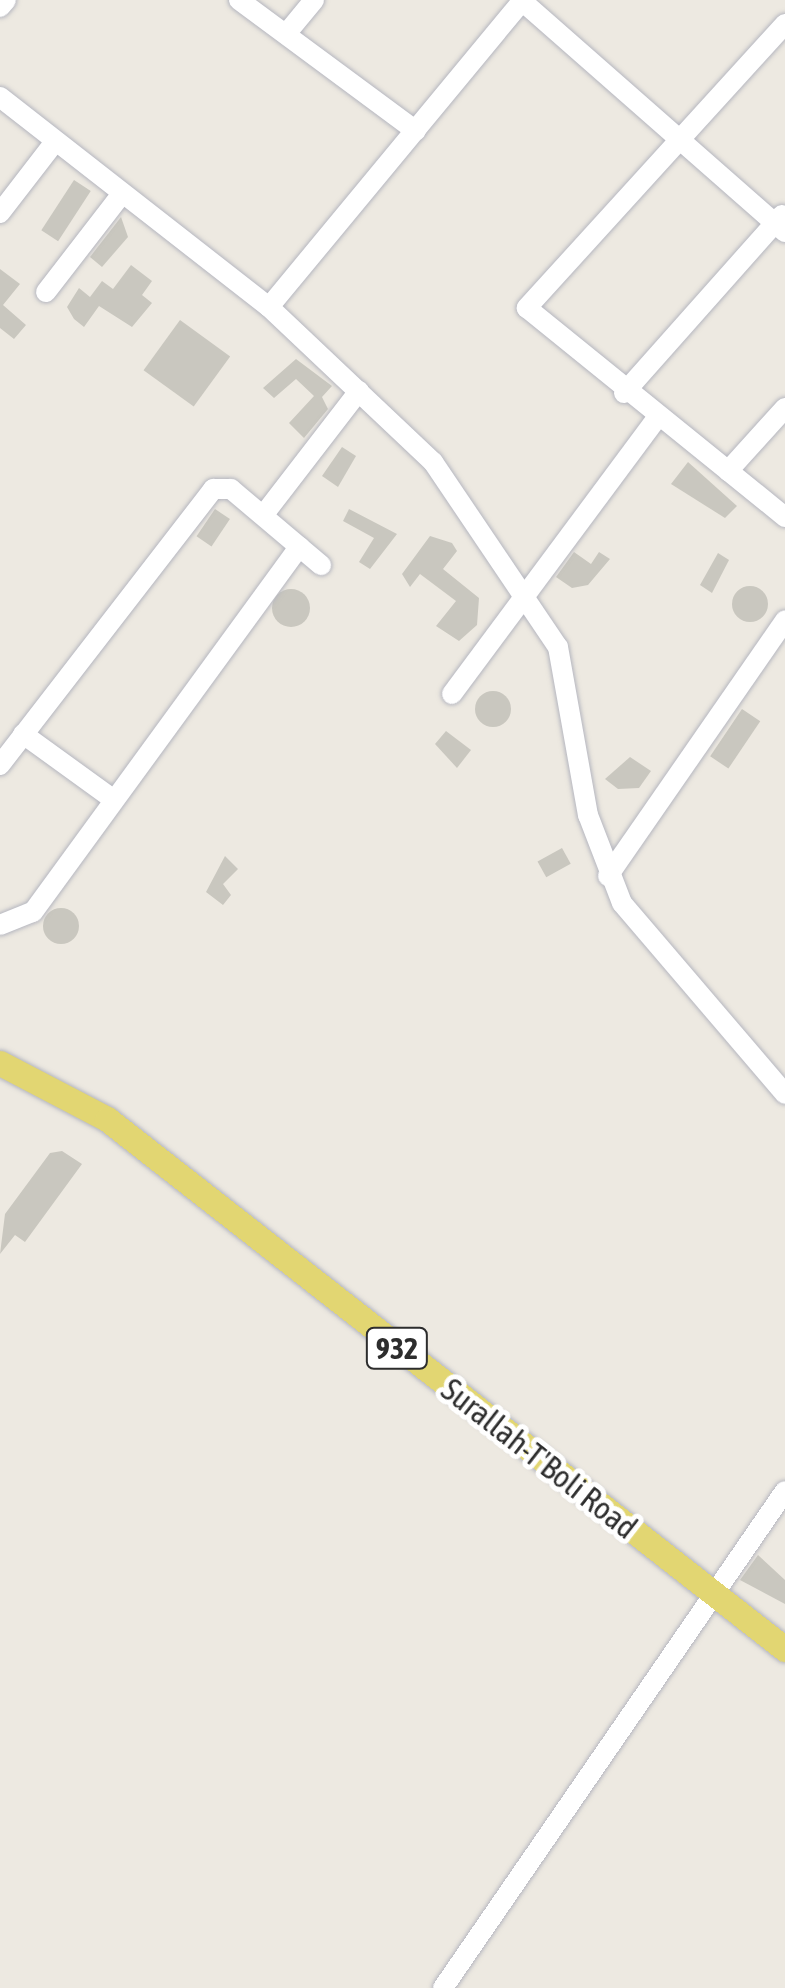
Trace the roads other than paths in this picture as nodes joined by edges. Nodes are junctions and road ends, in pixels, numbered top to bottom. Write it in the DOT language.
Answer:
graph roads {
  1 [pos="6,0"];
  2 [pos="238,0"];
  3 [pos="314,0"];
  4 [pos="522,0"];
  5 [pos="0,7"];
  6 [pos="785,24"];
  7 [pos="286,34"];
  8 [pos="0,97"];
  9 [pos="416,131"];
  10 [pos="678,132"];
  11 [pos="54,143"];
  12 [pos="121,196"];
  13 [pos="0,213"];
  14 [pos="782,222"];
  15 [pos="46,292"];
  16 [pos="269,307"];
  17 [pos="359,391"];
  18 [pos="624,393"];
  19 [pos="785,408"];
  20 [pos="657,418"];
  21 [pos="728,470"];
  22 [pos="265,513"];
  23 [pos="785,516"];
  24 [pos="299,547"];
  25 [pos="321,564"];
  26 [pos="526,593"];
  27 [pos="785,620"];
  28 [pos="452,694"];
  29 [pos="23,734"];
  30 [pos="0,765"];
  31 [pos="110,797"];
  32 [pos="608,876"];
  33 [pos="0,925"];
  34 [pos="0,1063"];
  35 [pos="785,1094"];
  36 [pos="785,1491"];
  37 [pos="713,1596"];
  38 [pos="785,1649"];
  39 [pos="443,1988"];
  1 -- 5 [label="street"];
  2 -- 7 [label="street"];
  3 -- 7 [label="street"];
  4 -- 9 [label="street"];
  4 -- 10 [label="street"];
  6 -- 10 [label="street"];
  7 -- 9 [label="street"];
  8 -- 11 [label="street"];
  9 -- 16 [label="street"];
  10 -- 14 [label="street"];
  10 -- 18 [label="street"];
  11 -- 12 [label="street"];
  11 -- 13 [label="street"];
  12 -- 15 [label="street"];
  12 -- 16 [label="street"];
  14 -- 18 [label="street"];
  16 -- 17 [label="street"];
  17 -- 22 [label="street"];
  17 -- 26 [label="street"];
  18 -- 20 [label="street"];
  19 -- 21 [label="street"];
  20 -- 21 [label="street"];
  20 -- 26 [label="street"];
  21 -- 23 [label="street"];
  22 -- 24 [label="street"];
  22 -- 29 [label="street"];
  24 -- 25 [label="street"];
  24 -- 31 [label="street"];
  26 -- 28 [label="street"];
  26 -- 32 [label="street"];
  27 -- 32 [label="street"];
  29 -- 30 [label="street"];
  29 -- 31 [label="street"];
  31 -- 33 [label="street"];
  32 -- 35 [label="street"];
  34 -- 37 [label="main road, Surallah-T'Boli Road / 932"];
  36 -- 37 [label="street"];
  37 -- 38 [label="main road, Surallah-T'Boli Road / 932"];
  37 -- 39 [label="street"];
}
